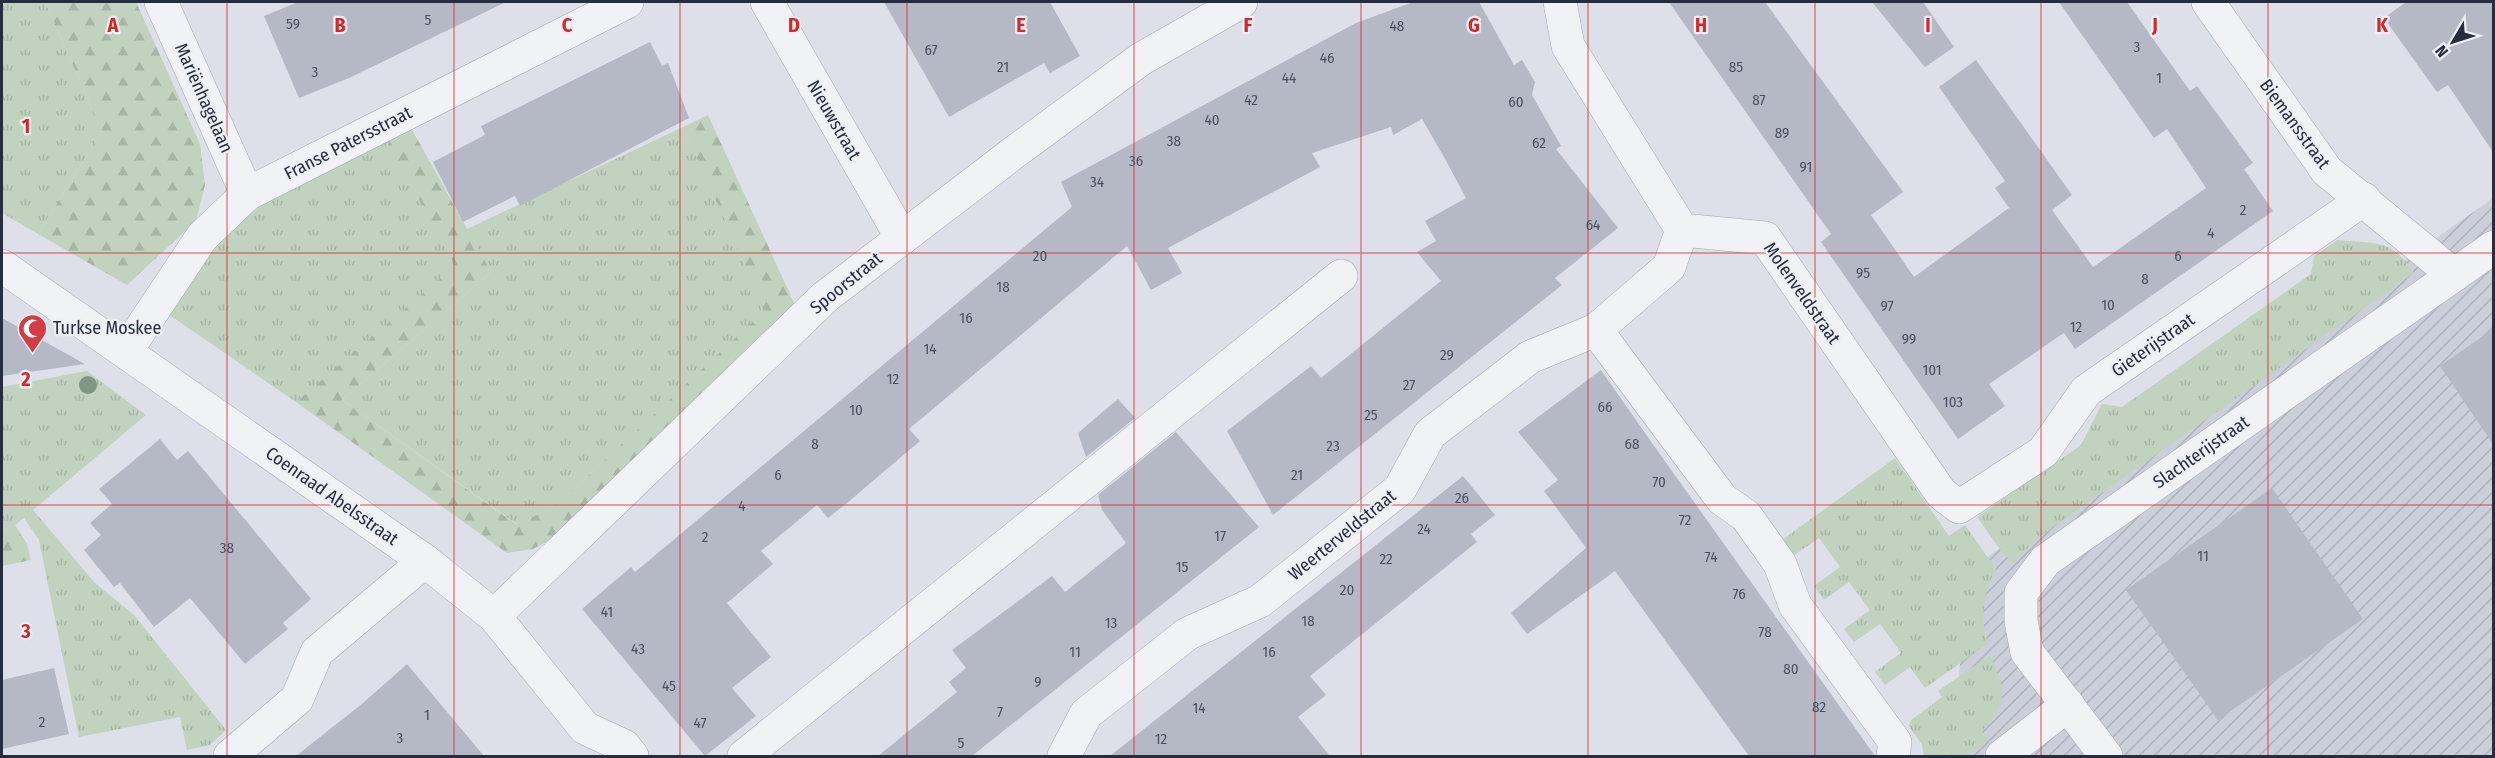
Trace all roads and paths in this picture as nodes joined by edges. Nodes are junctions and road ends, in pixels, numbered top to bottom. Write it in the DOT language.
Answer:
graph roads {
  1 [pos="161,2"];
  2 [pos="627,2"];
  3 [pos="767,2"];
  4 [pos="1241,2"];
  5 [pos="1560,2"];
  6 [pos="2208,2"];
  7 [pos="247,194"];
  8 [pos="2364,199"];
  9 [pos="1682,230"];
  10 [pos="902,238"];
  11 [pos="2493,247"];
  12 [pos="2,266"];
  13 [pos="2454,275"];
  14 [pos="1341,276"];
  15 [pos="1596,330"];
  16 [pos="126,351"];
  17 [pos="1959,507"];
  18 [pos="425,561"];
  19 [pos="494,616"];
  20 [pos="2068,705"];
  21 [pos="230,756"];
  22 [pos="632,756"];
  23 [pos="744,756"];
  24 [pos="1064,756"];
  25 [pos="1893,756"];
  26 [pos="2002,756"];
  27 [pos="2106,756"];
  1 -- 7 [label="street, Mariënhagelaan"];
  2 -- 7 [label="street, Franse Patersstraat"];
  3 -- 10 [label="street, Nieuwstraat"];
  4 -- 10 [label="street, Spoorstraat"];
  5 -- 9 [label="street"];
  6 -- 8 [label="street, Biemansstraat"];
  7 -- 16 [label="street, Franse Patersstraat"];
  8 -- 13 [label="street, Biemansstraat"];
  8 -- 17 [label="street, Gieterijstraat"];
  9 -- 15 [label="street, Weerterveldstraat"];
  9 -- 17 [label="street, Molenveldstraat"];
  10 -- 19 [label="street, Spoorstraat"];
  11 -- 13 [label="street, Slachterijstraat"];
  12 -- 16 [label="street, Coenraad Abelsstraat"];
  13 -- 20 [label="street, Slachterijstraat"];
  14 -- 23 [label="street"];
  15 -- 24 [label="street, Weerterveldstraat"];
  15 -- 25 [label="street"];
  16 -- 18 [label="street, Coenraad Abelsstraat"];
  18 -- 19 [label="street, Coenraad Abelsstraat"];
  18 -- 21 [label="street"];
  19 -- 22 [label="street, Coenraad Abelsstraat"];
  20 -- 26 [label="street"];
  20 -- 27 [label="street"];
}
